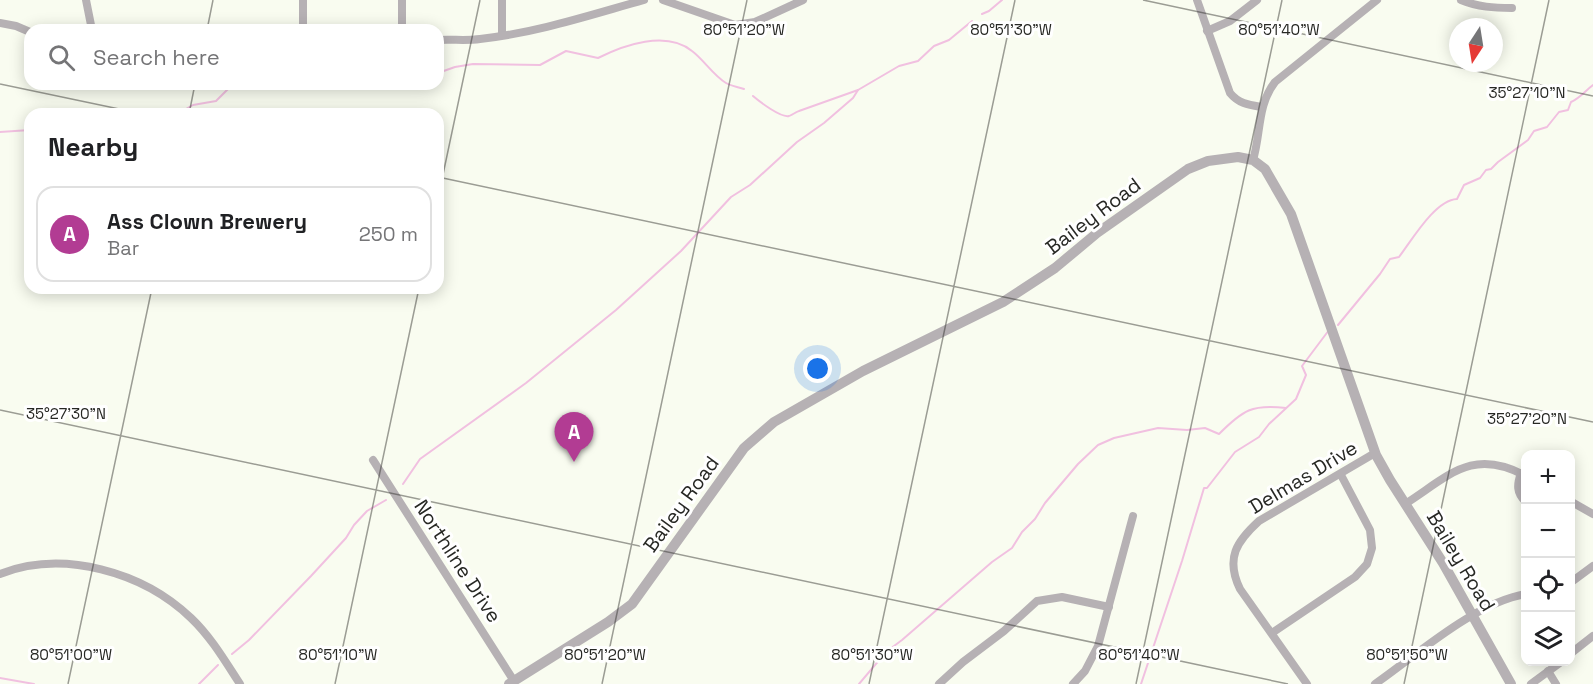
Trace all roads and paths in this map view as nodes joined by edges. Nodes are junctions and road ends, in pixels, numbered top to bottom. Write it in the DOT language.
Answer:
graph roads {
  1 [pos="86,0"];
  2 [pos="303,0"];
  3 [pos="402,0"];
  4 [pos="502,0"];
  5 [pos="605,0"];
  6 [pos="644,0"];
  7 [pos="663,0"];
  8 [pos="804,0"];
  9 [pos="1197,0"];
  10 [pos="1257,0"];
  11 [pos="1377,0"];
  12 [pos="1461,0"];
  13 [pos="693,4"];
  14 [pos="1512,8"];
  15 [pos="606,12"];
  16 [pos="0,23"];
  17 [pos="91,24"];
  18 [pos="303,24"];
  19 [pos="402,24"];
  20 [pos="24,29"];
  21 [pos="1207,31"];
  22 [pos="502,35"];
  23 [pos="444,40"];
  24 [pos="1262,107"];
  25 [pos="1253,160"];
  26 [pos="1375,453"];
  27 [pos="373,460"];
  28 [pos="1521,473"];
  29 [pos="1341,475"];
  30 [pos="1521,480"];
  31 [pos="1521,497"];
  32 [pos="1405,504"];
  33 [pos="1575,504"];
  34 [pos="1593,514"];
  35 [pos="1133,516"];
  36 [pos="1593,566"];
  37 [pos="0,574"];
  38 [pos="1575,579"];
  39 [pos="1521,595"];
  40 [pos="1109,607"];
  41 [pos="1473,615"];
  42 [pos="1272,633"];
  43 [pos="1593,636"];
  44 [pos="1575,650"];
  45 [pos="1555,666"];
  46 [pos="1548,671"];
  47 [pos="512,682"];
  48 [pos="240,684"];
  49 [pos="939,684"];
  50 [pos="1073,684"];
  51 [pos="1307,684"];
  52 [pos="1375,684"];
  53 [pos="1511,684"];
  54 [pos="1531,684"];
  55 [pos="1556,684"];
  1 -- 17 [label="street"];
  2 -- 18 [label="street"];
  3 -- 19 [label="street"];
  4 -- 22 [label="street"];
  5 -- 15 [label="street"];
  6 -- 15 [label="street"];
  7 -- 13 [label="street"];
  8 -- 13 [label="street"];
  9 -- 21 [label="street"];
  10 -- 21 [label="street"];
  11 -- 24 [label="street"];
  12 -- 14 [label="street"];
  15 -- 22 [label="street"];
  16 -- 20 [label="street"];
  21 -- 24 [label="street"];
  22 -- 23 [label="street"];
  24 -- 25 [label="street"];
  25 -- 26 [label="street, Bailey Road"];
  25 -- 47 [label="street, Bailey Road"];
  26 -- 29 [label="street, Delmas Drive"];
  26 -- 32 [label="street, Bailey Road"];
  27 -- 47 [label="street, Northline Drive"];
  28 -- 32 [label="street"];
  29 -- 42 [label="street"];
  29 -- 42 [label="street, Delmas Drive"];
  30 -- 31 [label="street"];
  32 -- 41 [label="street, Bailey Road"];
  33 -- 34 [label="street"];
  35 -- 40 [label="street"];
  36 -- 38 [label="street"];
  37 -- 48 [label="street"];
  39 -- 41 [label="street"];
  40 -- 49 [label="street"];
  40 -- 50 [label="street"];
  41 -- 52 [label="street"];
  41 -- 53 [label="street, Bailey Road"];
  42 -- 51 [label="street, Delmas Drive"];
  43 -- 44 [label="street"];
  45 -- 46 [label="street"];
  46 -- 54 [label="street"];
  46 -- 55 [label="street"];
}
